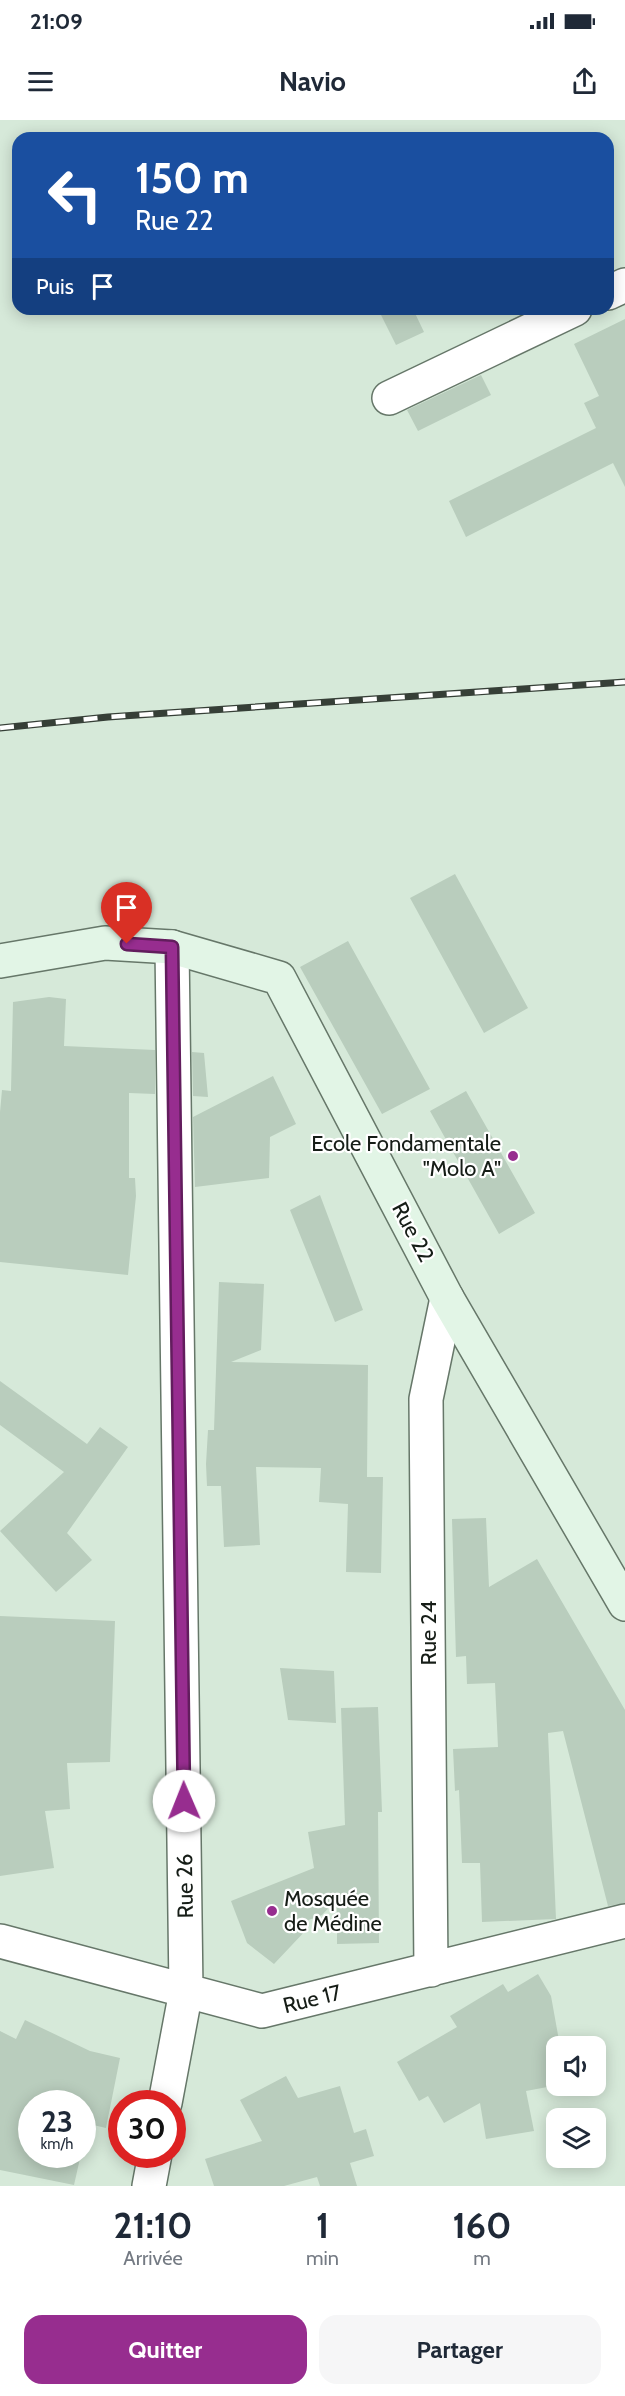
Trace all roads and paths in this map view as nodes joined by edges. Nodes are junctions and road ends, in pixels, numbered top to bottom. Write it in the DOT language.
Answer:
graph roads {
  1 [pos="562,315"];
  2 [pos="388,398"];
  3 [pos="172,947"];
  4 [pos="0,961"];
  5 [pos="447,1298"];
  6 [pos="625,1604"];
  7 [pos="625,1921"];
  8 [pos="0,1941"];
  9 [pos="431,1970"];
  10 [pos="186,1991"];
  11 [pos="167,2090"];
  12 [pos="152,2168"];
  13 [pos="149,2186"];
  1 -- 2 [label="street"];
  3 -- 4 [label="street, Rue 22"];
  3 -- 5 [label="street, Rue 22"];
  3 -- 10 [label="street, Rue 26"];
  5 -- 6 [label="street, Rue 22"];
  5 -- 9 [label="street, Rue 24"];
  7 -- 9 [label="street, Rue 17"];
  8 -- 10 [label="street, Rue 17"];
  9 -- 10 [label="street, Rue 17"];
  10 -- 11 [label="street, Rue 26"];
  12 -- 13 [label="street"];
}
